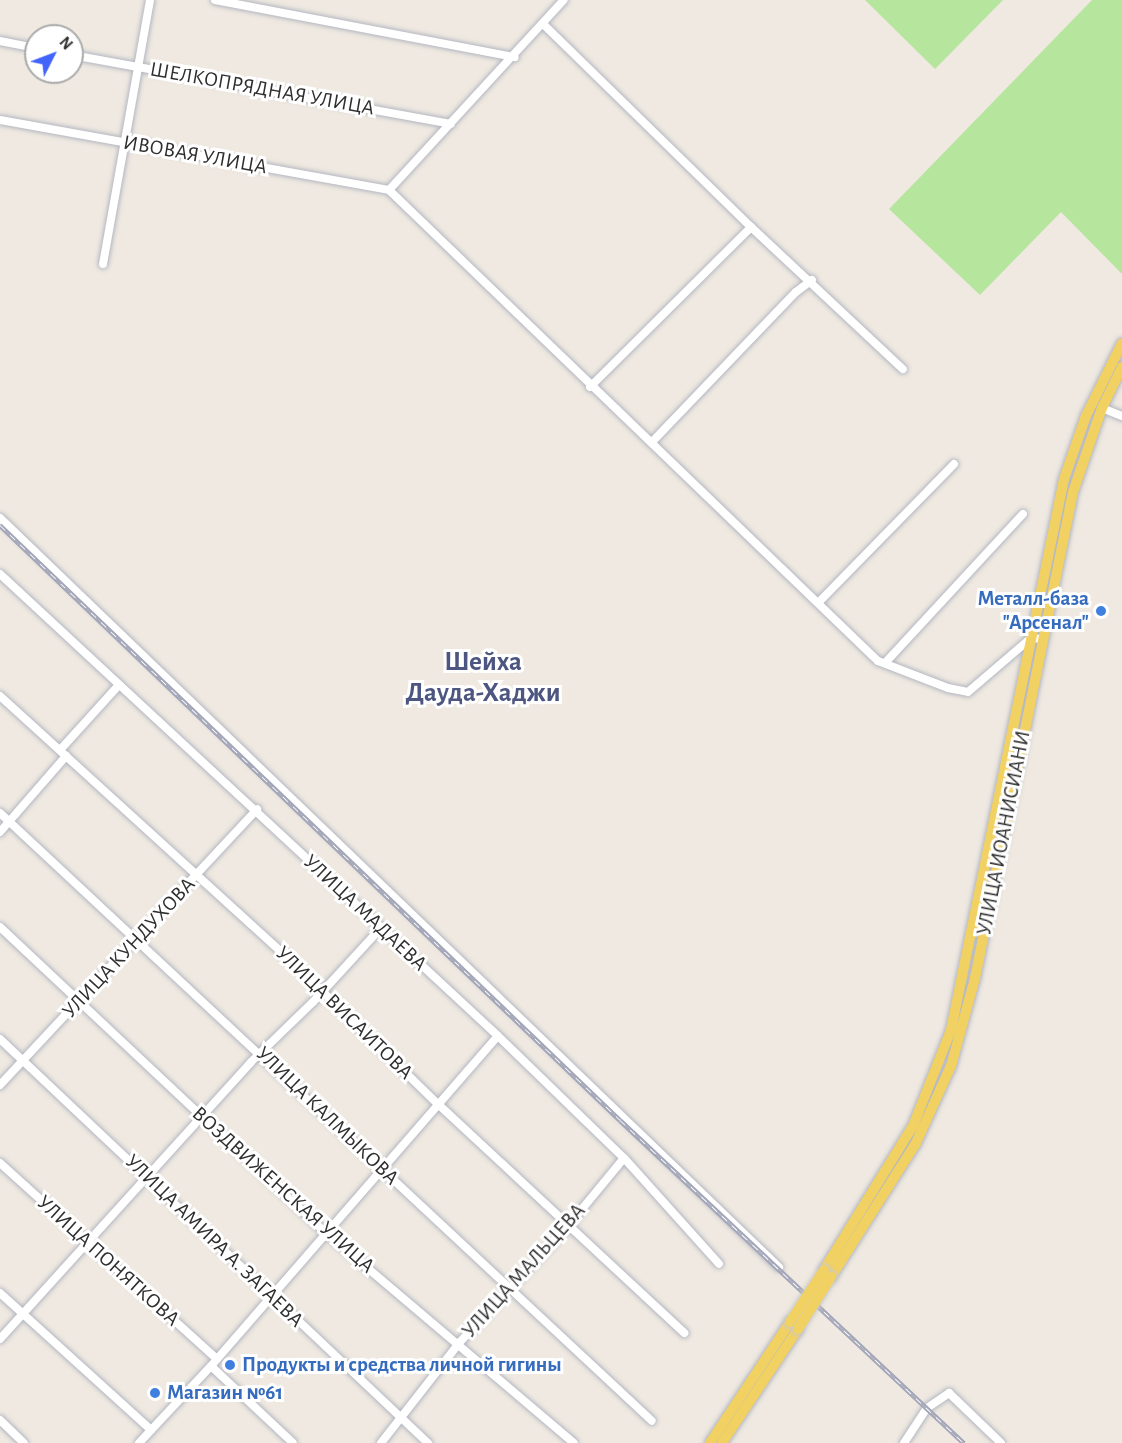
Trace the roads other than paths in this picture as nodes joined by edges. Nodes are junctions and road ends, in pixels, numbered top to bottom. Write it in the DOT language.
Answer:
graph roads {
  1 [pos="150,0"];
  2 [pos="215,0"];
  3 [pos="564,0"];
  4 [pos="543,24"];
  5 [pos="0,41"];
  6 [pos="24,46"];
  7 [pos="84,57"];
  8 [pos="515,57"];
  9 [pos="139,68"];
  10 [pos="0,120"];
  11 [pos="451,124"];
  12 [pos="125,142"];
  13 [pos="389,190"];
  14 [pos="751,227"];
  15 [pos="103,264"];
  16 [pos="812,280"];
  17 [pos="1122,343"];
  18 [pos="1122,367"];
  19 [pos="903,369"];
  20 [pos="590,387"];
  21 [pos="1102,408"];
  22 [pos="1122,416"];
  23 [pos="652,442"];
  24 [pos="954,464"];
  25 [pos="1023,514"];
  26 [pos="0,518"];
  27 [pos="0,574"];
  28 [pos="819,602"];
  29 [pos="1036,639"];
  30 [pos="885,663"];
  31 [pos="119,685"];
  32 [pos="0,696"];
  33 [pos="63,753"];
  34 [pos="257,809"];
  35 [pos="0,813"];
  36 [pos="10,821"];
  37 [pos="0,832"];
  38 [pos="195,877"];
  39 [pos="0,927"];
  40 [pos="380,929"];
  41 [pos="138,938"];
  42 [pos="322,992"];
  43 [pos="79,1002"];
  44 [pos="498,1036"];
  45 [pos="0,1039"];
  46 [pos="262,1053"];
  47 [pos="23,1060"];
  48 [pos="0,1084"];
  49 [pos="439,1105"];
  50 [pos="201,1118"];
  51 [pos="624,1158"];
  52 [pos="0,1163"];
  53 [pos="382,1169"];
  54 [pos="148,1177"];
  55 [pos="568,1226"];
  56 [pos="325,1232"];
  57 [pos="86,1242"];
  58 [pos="719,1264"];
  59 [pos="779,1267"];
  60 [pos="509,1289"];
  61 [pos="0,1293"];
  62 [pos="270,1297"];
  63 [pos="23,1314"];
  64 [pos="794,1326"];
  65 [pos="684,1333"];
  66 [pos="0,1338"];
  67 [pos="459,1343"];
  68 [pos="214,1362"];
  69 [pos="400,1418"];
  70 [pos="0,1420"];
  71 [pos="652,1421"];
  72 [pos="151,1430"];
  73 [pos="24,1443"];
  74 [pos="139,1443"];
  75 [pos="293,1443"];
  76 [pos="381,1443"];
  77 [pos="428,1443"];
  78 [pos="574,1443"];
  79 [pos="710,1443"];
  80 [pos="722,1443"];
  81 [pos="904,1443"];
  82 [pos="1001,1443"];
  1 -- 9 [label="street"];
  2 -- 8 [label="street"];
  3 -- 4 [label="street"];
  4 -- 8 [label="street"];
  4 -- 14 [label="street"];
  5 -- 6 [label="street"];
  7 -- 9 [label="street, ШЕЛКОПРЯДНАЯ УЛИЦА"];
  8 -- 11 [label="street"];
  9 -- 11 [label="street, ШЕЛКОПРЯДНАЯ УЛИЦА"];
  9 -- 12 [label="street"];
  10 -- 12 [label="street, ИВОВАЯ УЛИЦА"];
  11 -- 13 [label="street"];
  12 -- 13 [label="street, ИВОВАЯ УЛИЦА"];
  12 -- 15 [label="street"];
  13 -- 20 [label="street"];
  14 -- 16 [label="street"];
  14 -- 20 [label="street"];
  16 -- 19 [label="street"];
  16 -- 23 [label="street"];
  17 -- 29 [label="main road"];
  18 -- 21 [label="main road"];
  20 -- 23 [label="street"];
  21 -- 22 [label="street"];
  21 -- 29 [label="main road"];
  23 -- 28 [label="street"];
  24 -- 28 [label="street"];
  25 -- 30 [label="street"];
  26 -- 59 [label="street"];
  27 -- 31 [label="street, УЛИЦА МАДАЕВА"];
  28 -- 30 [label="street"];
  29 -- 30 [label="street"];
  29 -- 64 [label="main road, bridge"];
  31 -- 33 [label="street"];
  31 -- 34 [label="street, УЛИЦА МАДАЕВА"];
  32 -- 33 [label="street, УЛИЦА ВИСАИТОВА"];
  33 -- 36 [label="street"];
  33 -- 38 [label="street, УЛИЦА ВИСАИТОВА"];
  34 -- 38 [label="street, УЛИЦА КУНДУХОВА"];
  34 -- 40 [label="street, УЛИЦА МАДАЕВА"];
  35 -- 36 [label="street, УЛИЦА КАЛМЫКОВА"];
  36 -- 37 [label="street"];
  36 -- 41 [label="street, УЛИЦА КАЛМЫКОВА"];
  38 -- 41 [label="street, УЛИЦА КУНДУХОВА"];
  38 -- 42 [label="street, УЛИЦА ВИСАИТОВА"];
  39 -- 43 [label="street, ВОЗДВИЖЕНСКАЯ УЛИЦА"];
  40 -- 42 [label="street"];
  40 -- 44 [label="street, УЛИЦА МАДАЕВА"];
  41 -- 43 [label="street, УЛИЦА КУНДУХОВА"];
  41 -- 46 [label="street, УЛИЦА КАЛМЫКОВА"];
  42 -- 46 [label="street"];
  42 -- 49 [label="street, УЛИЦА ВИСАИТОВА"];
  43 -- 47 [label="street, УЛИЦА КУНДУХОВА"];
  43 -- 50 [label="street, ВОЗДВИЖЕНСКАЯ УЛИЦА"];
  44 -- 49 [label="street"];
  44 -- 51 [label="street, УЛИЦА МАДАЕВА"];
  45 -- 47 [label="street, УЛИЦА АМИРА А. ЗАГАЕВА"];
  46 -- 50 [label="street"];
  46 -- 53 [label="street, УЛИЦА КАЛМЫКОВА"];
  47 -- 48 [label="street, УЛИЦА КУНДУХОВА"];
  47 -- 54 [label="street, УЛИЦА АМИРА А. ЗАГАЕВА"];
  49 -- 53 [label="street"];
  49 -- 55 [label="street, УЛИЦА ВИСАИТОВА"];
  50 -- 54 [label="street"];
  50 -- 56 [label="street, ВОЗДВИЖЕНСКАЯ УЛИЦА"];
  51 -- 55 [label="street, УЛИЦА МАЛЬЦЕВА"];
  51 -- 58 [label="street, УЛИЦА МАДАЕВА"];
  52 -- 57 [label="street, УЛИЦА ПОНЯТКОВА"];
  53 -- 56 [label="street"];
  53 -- 60 [label="street, УЛИЦА КАЛМЫКОВА"];
  54 -- 57 [label="street"];
  54 -- 62 [label="street, УЛИЦА АМИРА А. ЗАГАЕВА"];
  55 -- 60 [label="street, УЛИЦА МАЛЬЦЕВА"];
  55 -- 65 [label="street, УЛИЦА ВИСАИТОВА"];
  56 -- 62 [label="street"];
  56 -- 67 [label="street, ВОЗДВИЖЕНСКАЯ УЛИЦА"];
  57 -- 63 [label="street"];
  57 -- 68 [label="street, УЛИЦА ПОНЯТКОВА"];
  60 -- 67 [label="street, УЛИЦА МАЛЬЦЕВА"];
  60 -- 71 [label="street, УЛИЦА КАЛМЫКОВА"];
  61 -- 63 [label="street"];
  62 -- 68 [label="street"];
  62 -- 69 [label="street, УЛИЦА АМИРА А. ЗАГАЕВА"];
  63 -- 66 [label="street"];
  63 -- 72 [label="street"];
  64 -- 79 [label="main road"];
  64 -- 80 [label="main road"];
  67 -- 69 [label="street, УЛИЦА МАЛЬЦЕВА"];
  67 -- 78 [label="street, ВОЗДВИЖЕНСКАЯ УЛИЦА"];
  68 -- 72 [label="street"];
  68 -- 75 [label="street, УЛИЦА ПОНЯТКОВА"];
  69 -- 76 [label="street, УЛИЦА МАЛЬЦЕВА"];
  69 -- 77 [label="street, УЛИЦА АМИРА А. ЗАГАЕВА"];
  70 -- 73 [label="street"];
  72 -- 74 [label="street"];
  81 -- 82 [label="street"];
}
